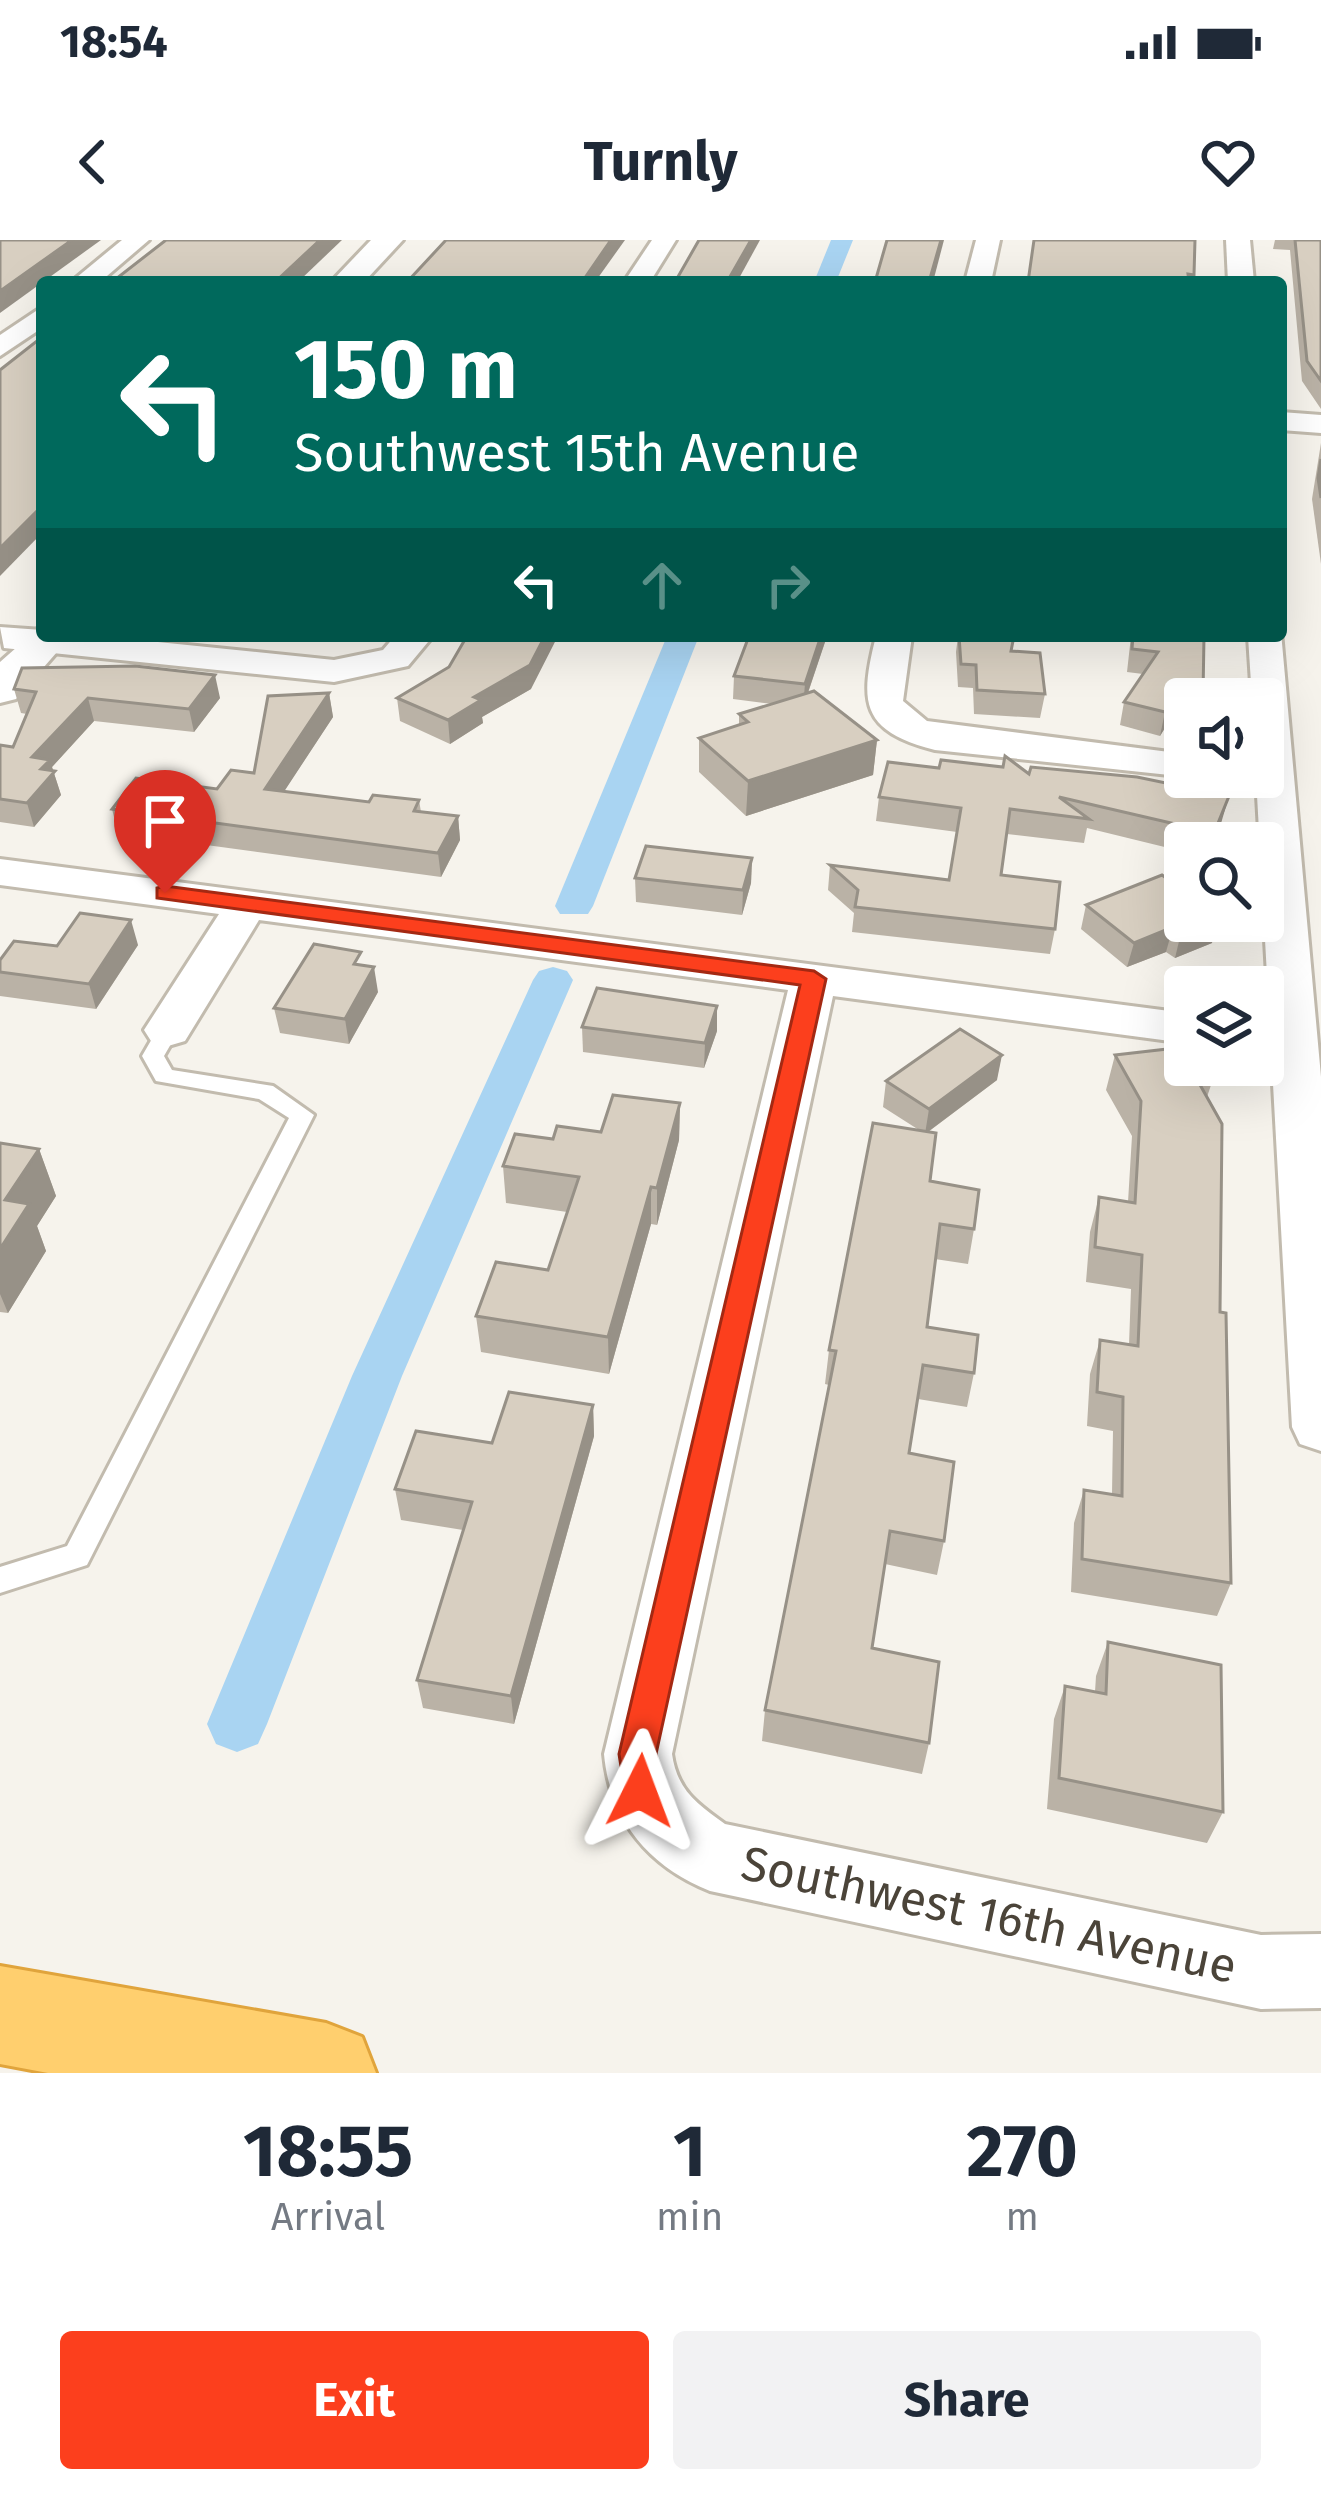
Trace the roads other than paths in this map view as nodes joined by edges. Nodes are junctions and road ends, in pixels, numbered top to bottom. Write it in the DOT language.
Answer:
graph roads {
  1 [pos="137,240"];
  2 [pos="388,240"];
  3 [pos="418,240"];
  4 [pos="664,240"];
  5 [pos="988,240"];
  6 [pos="1238,240"];
  7 [pos="92,276"];
  8 [pos="353,276"];
  9 [pos="384,276"];
  10 [pos="641,276"];
  11 [pos="979,276"];
  12 [pos="1241,276"];
  13 [pos="36,320"];
  14 [pos="36,343"];
  15 [pos="5,344"];
  16 [pos="1287,421"];
  17 [pos="1321,424"];
  18 [pos="28,630"];
  19 [pos="118,642"];
  20 [pos="409,642"];
  21 [pos="893,642"];
  22 [pos="1266,642"];
  23 [pos="1267,678"];
  24 [pos="0,688"];
  25 [pos="1164,764"];
  26 [pos="1271,798"];
  27 [pos="0,872"];
  28 [pos="247,904"];
  29 [pos="814,979"];
  30 [pos="1164,1025"];
  31 [pos="168,1030"];
  32 [pos="1293,1043"];
  33 [pos="1321,1427"];
  34 [pos="0,1580"];
  35 [pos="1321,1971"];
  36 [pos="0,2015"];
  37 [pos="326,2073"];
  1 -- 7 [label="street"];
  2 -- 8 [label="street"];
  3 -- 9 [label="street"];
  4 -- 10 [label="street"];
  5 -- 11 [label="street"];
  6 -- 12 [label="street"];
  13 -- 15 [label="street"];
  14 -- 15 [label="street"];
  16 -- 17 [label="street"];
  18 -- 24 [label="street"];
  19 -- 20 [label="street"];
  21 -- 25 [label="street"];
  22 -- 23 [label="street"];
  26 -- 32 [label="street"];
  27 -- 28 [label="street"];
  28 -- 29 [label="street"];
  28 -- 31 [label="street"];
  29 -- 30 [label="street"];
  29 -- 35 [label="street, Southwest 16th Avenue"];
  31 -- 34 [label="lane"];
  32 -- 33 [label="street"];
  36 -- 37 [label="highway"];
}
